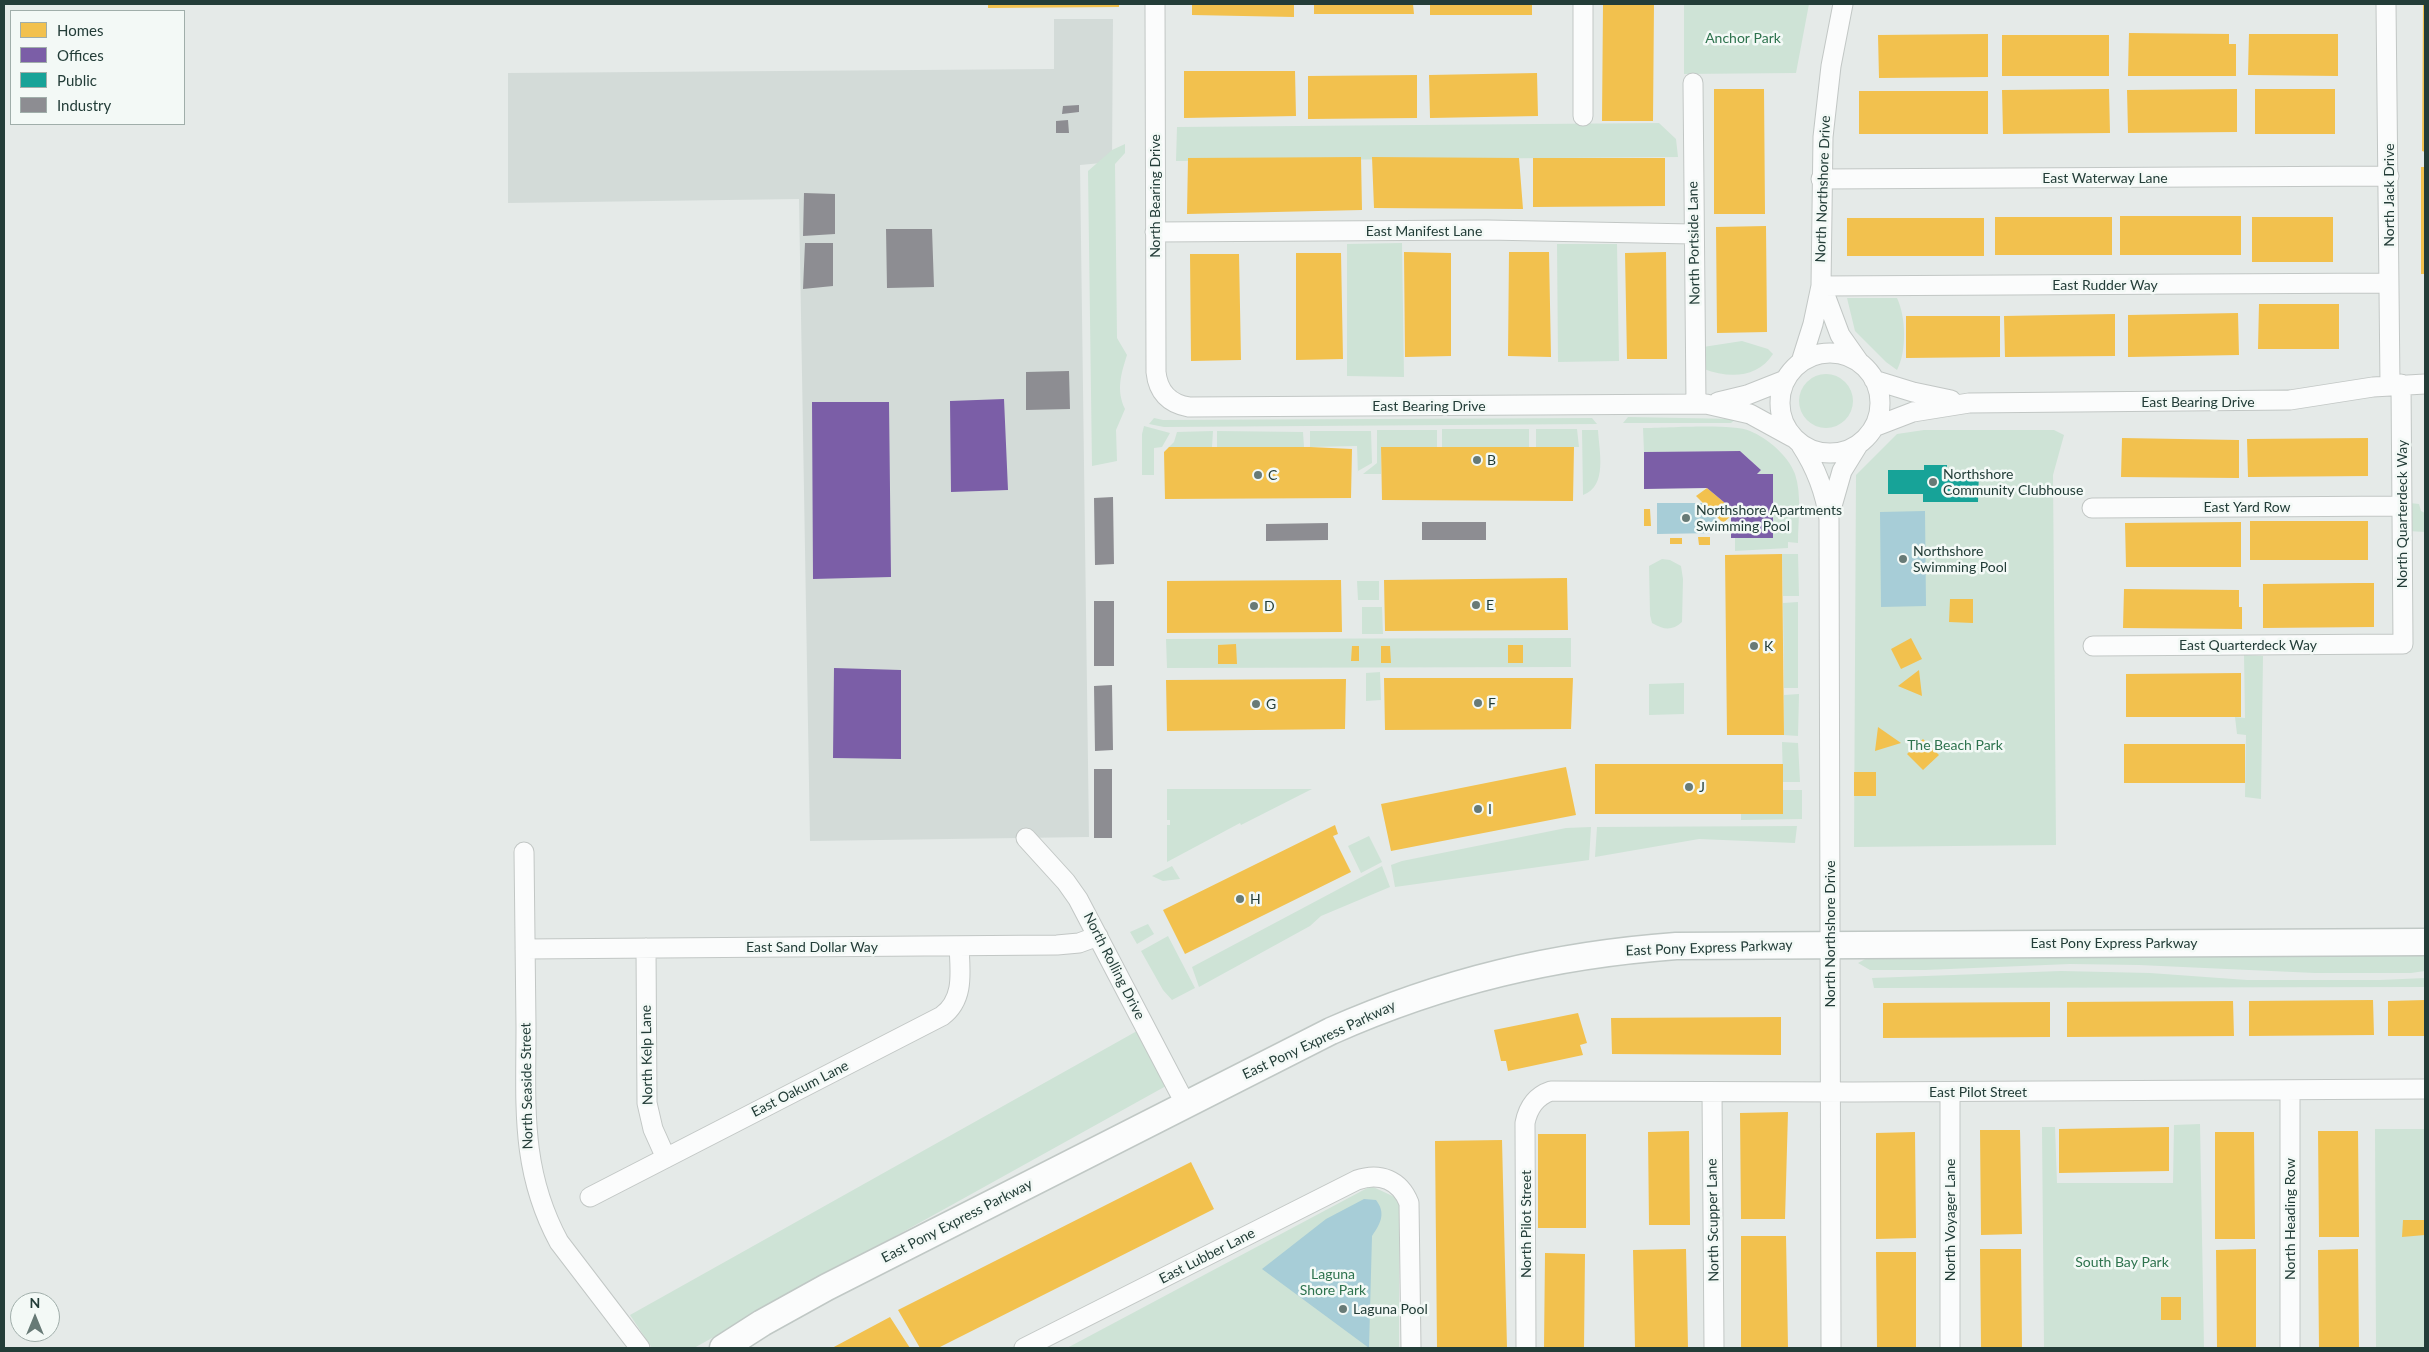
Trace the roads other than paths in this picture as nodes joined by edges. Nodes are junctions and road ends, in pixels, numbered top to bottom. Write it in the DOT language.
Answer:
graph roads {
  1 [pos="1154,4"];
  2 [pos="1583,4"];
  3 [pos="1843,4"];
  4 [pos="2386,4"];
  5 [pos="1693,83"];
  6 [pos="1583,116"];
  7 [pos="2389,176"];
  8 [pos="1821,179"];
  9 [pos="1156,232"];
  10 [pos="1693,234"];
  11 [pos="2389,283"];
  12 [pos="1821,286"];
  13 [pos="1801,362"];
  14 [pos="1858,362"];
  15 [pos="1785,380"];
  16 [pos="1874,380"];
  17 [pos="2425,384"];
  18 [pos="2395,385"];
  19 [pos="1159,388"];
  20 [pos="1969,403"];
  21 [pos="1701,404"];
  22 [pos="1874,427"];
  23 [pos="1796,441"];
  24 [pos="1858,445"];
  25 [pos="2402,506"];
  26 [pos="2092,508"];
  27 [pos="1829,519"];
  28 [pos="2403,644"];
  29 [pos="2093,646"];
  30 [pos="1026,838"];
  31 [pos="524,852"];
  32 [pos="1098,936"];
  33 [pos="2425,942"];
  34 [pos="1830,944"];
  35 [pos="960,946"];
  36 [pos="646,948"];
  37 [pos="525,949"];
  38 [pos="2425,1089"];
  39 [pos="2290,1090"];
  40 [pos="1712,1092"];
  41 [pos="1830,1092"];
  42 [pos="1950,1092"];
  43 [pos="1534,1102"];
  44 [pos="1186,1105"];
  45 [pos="666,1158"];
  46 [pos="590,1197"];
  47 [pos="640,1348"];
  48 [pos="724,1348"];
  49 [pos="1024,1348"];
  50 [pos="1411,1348"];
  51 [pos="1526,1348"];
  52 [pos="1714,1348"];
  53 [pos="1831,1348"];
  54 [pos="1950,1348"];
  55 [pos="2290,1348"];
  1 -- 9 [label="street, North Bearing Drive"];
  2 -- 6 [label="street"];
  3 -- 8 [label="street, North Northshore Drive"];
  4 -- 7 [label="street, North Jack Drive"];
  5 -- 10 [label="street, North Portside Lane"];
  7 -- 8 [label="street, East Waterway Lane"];
  7 -- 11 [label="street, North Jack Drive"];
  8 -- 12 [label="street, North Northshore Drive"];
  9 -- 10 [label="street, East Manifest Lane"];
  9 -- 19 [label="street, North Bearing Drive"];
  10 -- 21 [label="street, North Portside Lane"];
  11 -- 12 [label="street, East Rudder Way"];
  11 -- 18 [label="street, North Jack Drive"];
  12 -- 13 [label="street"];
  12 -- 14 [label="street"];
  13 -- 14 [label="street"];
  13 -- 15 [label="street"];
  14 -- 16 [label="street"];
  15 -- 21 [label="street"];
  15 -- 23 [label="street"];
  16 -- 20 [label="street"];
  16 -- 22 [label="street"];
  17 -- 18 [label="street, East Bearing Drive"];
  18 -- 20 [label="street, East Bearing Drive"];
  18 -- 25 [label="street, North Quarterdeck Way"];
  19 -- 21 [label="street, East Bearing Drive"];
  20 -- 22 [label="street"];
  21 -- 23 [label="street"];
  22 -- 24 [label="street"];
  23 -- 24 [label="street"];
  23 -- 27 [label="street, North Northshore Drive"];
  24 -- 27 [label="street, North Northshore Drive"];
  25 -- 26 [label="street, East Yard Row"];
  25 -- 28 [label="street, North Quarterdeck Way"];
  27 -- 34 [label="street, North Northshore Drive"];
  28 -- 29 [label="street, East Quarterdeck Way"];
  30 -- 32 [label="street, North Rolling Drive"];
  31 -- 37 [label="street, North Seaside Street"];
  32 -- 35 [label="street, East Sand Dollar Way"];
  32 -- 44 [label="street, North Rolling Drive"];
  33 -- 34 [label="main road, East Pony Express Parkway"];
  34 -- 41 [label="street, North Northshore Drive"];
  34 -- 44 [label="main road, East Pony Express Parkway"];
  35 -- 36 [label="street, East Sand Dollar Way"];
  35 -- 45 [label="street, East Oakum Lane"];
  36 -- 37 [label="street, East Sand Dollar Way"];
  36 -- 45 [label="street, North Kelp Lane"];
  37 -- 47 [label="street, North Seaside Street"];
  38 -- 39 [label="street, East Pilot Street"];
  39 -- 42 [label="street, East Pilot Street"];
  39 -- 55 [label="street, North Heading Row"];
  40 -- 41 [label="street, East Pilot Street"];
  40 -- 43 [label="street, East Pilot Street"];
  40 -- 52 [label="street, North Scupper Lane"];
  41 -- 42 [label="street, East Pilot Street"];
  41 -- 53 [label="street, North Northshore Drive"];
  42 -- 54 [label="street, North Voyager Lane"];
  43 -- 51 [label="street, North Pilot Street"];
  44 -- 48 [label="main road, East Pony Express Parkway"];
  45 -- 46 [label="street, East Oakum Lane"];
  49 -- 50 [label="street, East Lubber Lane"];
}
